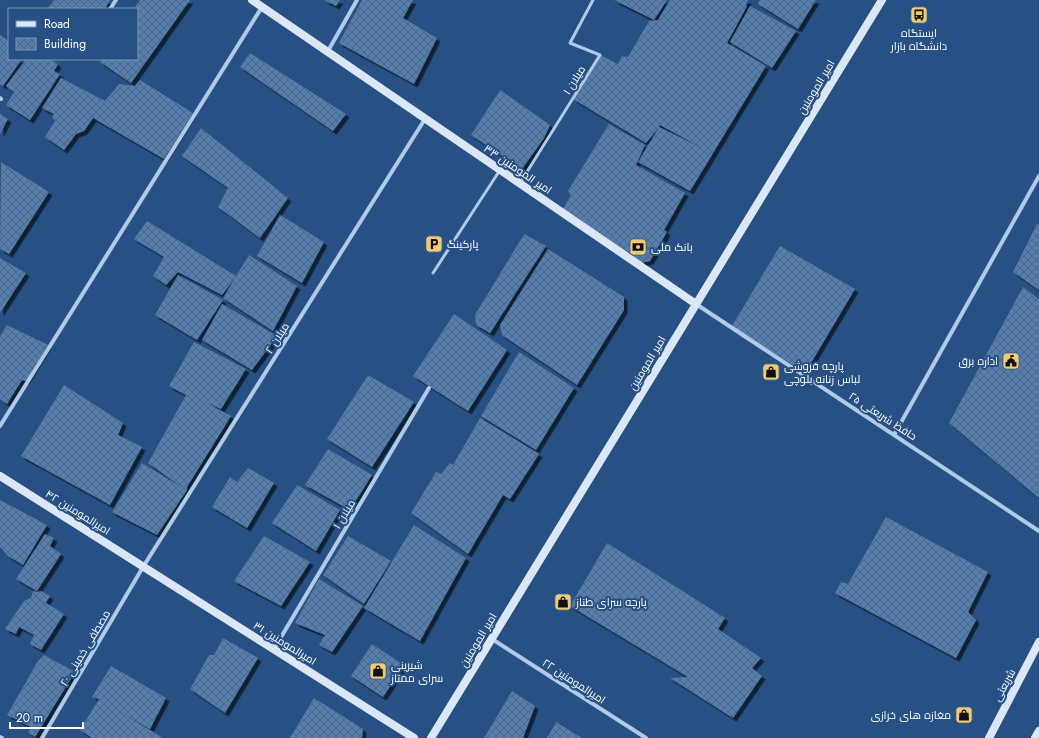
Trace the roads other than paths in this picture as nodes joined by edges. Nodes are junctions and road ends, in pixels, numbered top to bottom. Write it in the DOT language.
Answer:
graph roads {
  1 [pos="252,0"];
  2 [pos="357,0"];
  3 [pos="593,0"];
  4 [pos="882,0"];
  5 [pos="262,6"];
  6 [pos="328,52"];
  7 [pos="425,119"];
  8 [pos="500,170"];
  9 [pos="1039,176"];
  10 [pos="520,184"];
  11 [pos="432,273"];
  12 [pos="696,304"];
  13 [pos="429,388"];
  14 [pos="0,426"];
  15 [pos="894,435"];
  16 [pos="0,476"];
  17 [pos="1039,530"];
  18 [pos="143,567"];
  19 [pos="492,639"];
  20 [pos="1039,642"];
  21 [pos="274,649"];
  22 [pos="1039,731"];
  23 [pos="42,738"];
  24 [pos="414,738"];
  25 [pos="431,738"];
  26 [pos="646,738"];
  27 [pos="989,738"];
  28 [pos="1035,738"];
  1 -- 5 [label="street, امیر المومنین ۳۳"];
  2 -- 6 [label="street"];
  3 -- 10 [label="lane, میلان ۱"];
  4 -- 12 [label="street, امیر المومنین"];
  5 -- 6 [label="street, امیر المومنین ۳۳"];
  5 -- 14 [label="street"];
  6 -- 7 [label="street, امیر المومنین ۳۳"];
  7 -- 8 [label="street, امیر المومنین ۳۳"];
  7 -- 18 [label="street, میلان ۲"];
  8 -- 10 [label="street, امیر المومنین ۳۳"];
  8 -- 11 [label="lane"];
  9 -- 15 [label="street"];
  10 -- 12 [label="street, امیر المومنین ۳۳"];
  12 -- 15 [label="street, حافظ شریعتی ۲۵"];
  12 -- 19 [label="street, امیر المومنین"];
  13 -- 21 [label="street, میلان ۱"];
  15 -- 17 [label="street, حافظ شریعتی ۲۵"];
  16 -- 18 [label="street, امیرالمومنین ۴۲"];
  18 -- 21 [label="street, امیرالمومنین ۳۱"];
  18 -- 23 [label="street, مصطفی خمینی ۲۰"];
  19 -- 25 [label="street, امیر المومنین"];
  19 -- 26 [label="street, امیرالمومنین ۲۲"];
  20 -- 27 [label="street, شریعتی"];
  21 -- 24 [label="street, امیرالمومنین ۳۱"];
  22 -- 28 [label="street"];
}
